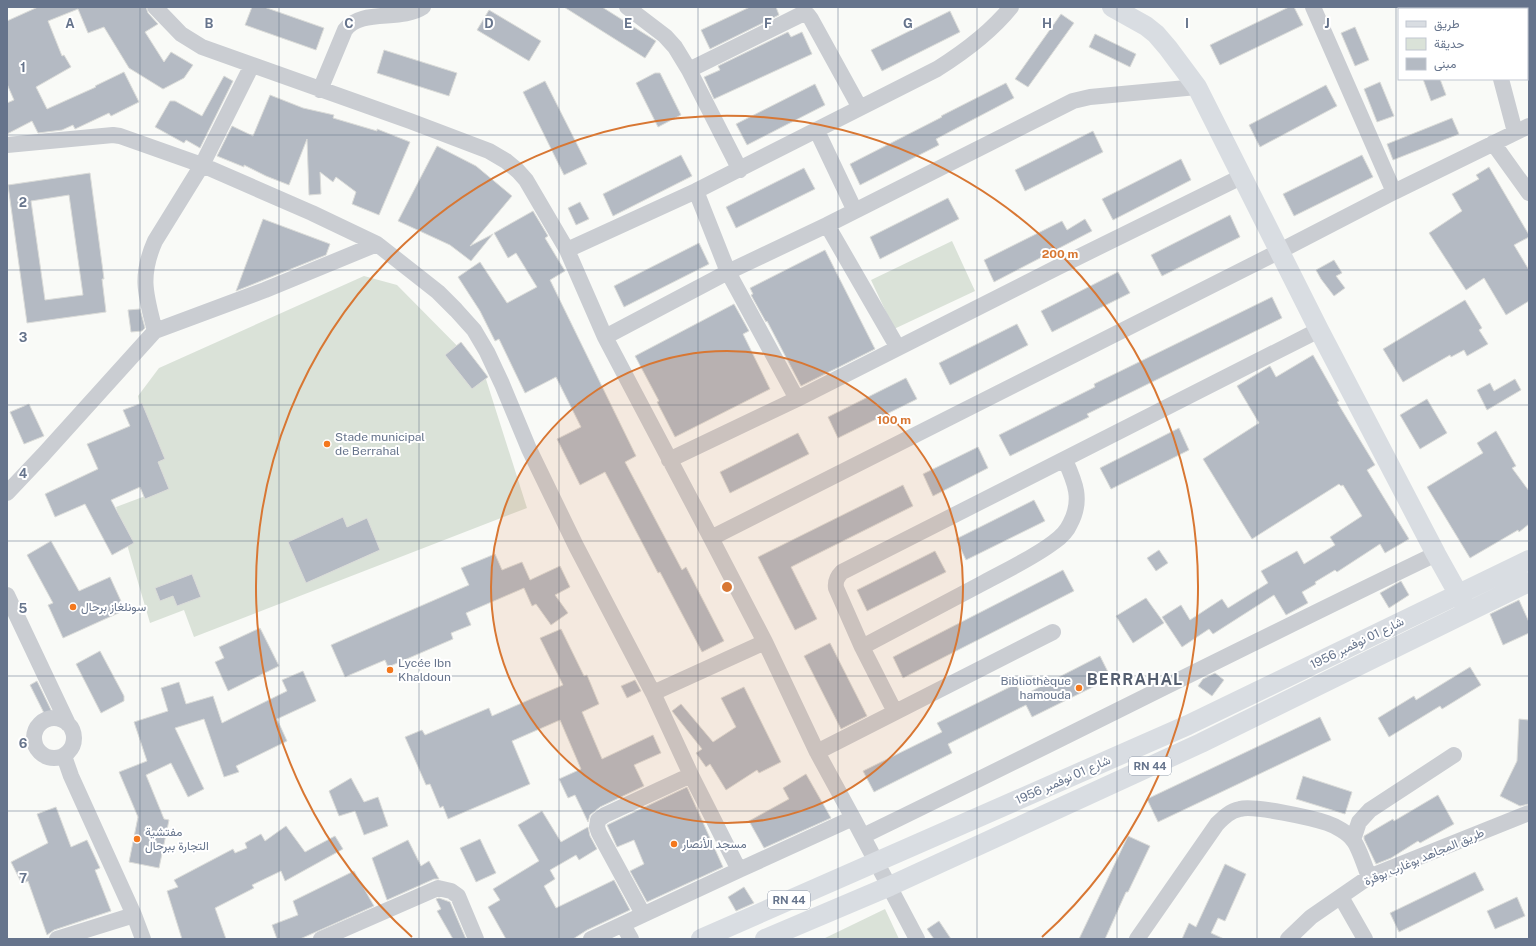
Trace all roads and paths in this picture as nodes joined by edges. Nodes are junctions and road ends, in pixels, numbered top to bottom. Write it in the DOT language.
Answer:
graph roads {
  1 [pos="155,7"];
  2 [pos="423,7"];
  3 [pos="627,7"];
  4 [pos="1011,7"];
  5 [pos="1112,7"];
  6 [pos="1313,7"];
  7 [pos="252,65"];
  8 [pos="689,70"];
  9 [pos="1501,80"];
  10 [pos="1197,87"];
  11 [pos="320,90"];
  12 [pos="860,108"];
  13 [pos="1522,129"];
  14 [pos="817,131"];
  15 [pos="1493,143"];
  16 [pos="7,144"];
  17 [pos="202,165"];
  18 [pos="740,170"];
  19 [pos="1241,177"];
  20 [pos="696,191"];
  21 [pos="1394,192"];
  22 [pos="1529,193"];
  23 [pos="855,211"];
  24 [pos="827,225"];
  25 [pos="377,244"];
  26 [pos="567,250"];
  27 [pos="1280,252"];
  28 [pos="728,272"];
  29 [pos="1319,330"];
  30 [pos="155,331"];
  31 [pos="605,337"];
  32 [pos="898,348"];
  33 [pos="797,399"];
  34 [pos="669,460"];
  35 [pos="1065,460"];
  36 [pos="7,494"];
  37 [pos="711,538"];
  38 [pos="1436,554"];
  39 [pos="1529,560"];
  40 [pos="1529,582"];
  41 [pos="1458,594"];
  42 [pos="7,595"];
  43 [pos="1468,611"];
  44 [pos="1054,632"];
  45 [pos="765,642"];
  46 [pos="862,647"];
  47 [pos="653,693"];
  48 [pos="895,712"];
  49 [pos="68,724"];
  50 [pos="817,752"];
  51 [pos="1454,755"];
  52 [pos="64,756"];
  53 [pos="691,775"];
  54 [pos="1529,813"];
  55 [pos="853,818"];
  56 [pos="863,836"];
  57 [pos="1353,840"];
  58 [pos="877,861"];
  59 [pos="738,870"];
  60 [pos="1369,877"];
  61 [pos="890,886"];
  62 [pos="1341,897"];
  63 [pos="643,914"];
  64 [pos="134,915"];
  65 [pos="623,925"];
  66 [pos="57,939"];
  67 [pos="143,939"];
  68 [pos="321,939"];
  69 [pos="476,939"];
  70 [pos="591,939"];
  71 [pos="630,939"];
  72 [pos="701,939"];
  73 [pos="765,939"];
  74 [pos="917,939"];
  75 [pos="1137,939"];
  76 [pos="1288,939"];
  77 [pos="1365,939"];
  1 -- 7 [label="street"];
  2 -- 11 [label="street"];
  3 -- 8 [label="street"];
  4 -- 12 [label="street"];
  5 -- 10 [label="main road"];
  6 -- 21 [label="street"];
  7 -- 11 [label="street"];
  7 -- 17 [label="street"];
  8 -- 12 [label="street"];
  8 -- 18 [label="street"];
  9 -- 13 [label="street"];
  10 -- 19 [label="main road"];
  10 -- 23 [label="street"];
  11 -- 26 [label="street"];
  12 -- 14 [label="street"];
  13 -- 15 [label="street"];
  14 -- 18 [label="street"];
  14 -- 23 [label="street"];
  15 -- 21 [label="street"];
  15 -- 22 [label="street"];
  16 -- 17 [label="street"];
  17 -- 25 [label="street"];
  17 -- 30 [label="street"];
  18 -- 20 [label="street"];
  19 -- 27 [label="main road"];
  19 -- 32 [label="street"];
  20 -- 26 [label="street"];
  20 -- 28 [label="street"];
  21 -- 27 [label="street"];
  23 -- 24 [label="street"];
  24 -- 28 [label="street"];
  24 -- 32 [label="street"];
  25 -- 30 [label="street"];
  25 -- 47 [label="street"];
  26 -- 31 [label="street"];
  27 -- 29 [label="main road"];
  27 -- 37 [label="street"];
  28 -- 31 [label="street"];
  28 -- 33 [label="street"];
  29 -- 35 [label="street"];
  29 -- 38 [label="main road"];
  30 -- 36 [label="street"];
  31 -- 34 [label="street"];
  32 -- 33 [label="street"];
  33 -- 34 [label="street"];
  34 -- 37 [label="street"];
  35 -- 46 [label="street"];
  35 -- 46 [label="street"];
  37 -- 45 [label="street"];
  38 -- 41 [label="main road"];
  38 -- 56 [label="street"];
  39 -- 41 [label="main road, شارع 01 نوفمبر 1956 / RN 44"];
  40 -- 43 [label="main road, شارع 01 نوفمبر 1956 / RN 44"];
  41 -- 43 [label="main road"];
  41 -- 58 [label="main road, شارع 01 نوفمبر 1956 / RN 44"];
  42 -- 49 [label="street"];
  43 -- 61 [label="main road, شارع 01 نوفمبر 1956 / RN 44"];
  44 -- 48 [label="street"];
  45 -- 47 [label="street"];
  45 -- 50 [label="street"];
  46 -- 48 [label="street"];
  47 -- 53 [label="street"];
  48 -- 50 [label="street"];
  49 -- 52 [label="street"];
  49 -- 52 [label="street"];
  50 -- 55 [label="street"];
  51 -- 57 [label="street"];
  52 -- 64 [label="street"];
  53 -- 59 [label="street"];
  53 -- 63 [label="street"];
  54 -- 60 [label="street, طريق المجاهد بوغارب بوقرة"];
  55 -- 56 [label="street"];
  55 -- 59 [label="street"];
  56 -- 58 [label="street"];
  57 -- 60 [label="street"];
  57 -- 75 [label="street"];
  58 -- 61 [label="street"];
  58 -- 72 [label="main road, شارع 01 نوفمبر 1956 / RN 44"];
  59 -- 63 [label="street"];
  60 -- 62 [label="street, طريق المجاهد بوغارب بوقرة"];
  61 -- 73 [label="main road, شارع 01 نوفمبر 1956 / RN 44"];
  61 -- 74 [label="street"];
  62 -- 76 [label="street, طريق المجاهد بوغارب بوقرة"];
  62 -- 77 [label="street"];
  63 -- 65 [label="street"];
  64 -- 66 [label="street"];
  64 -- 67 [label="street"];
  65 -- 70 [label="street"];
  65 -- 71 [label="street"];
  68 -- 69 [label="street"];
}
